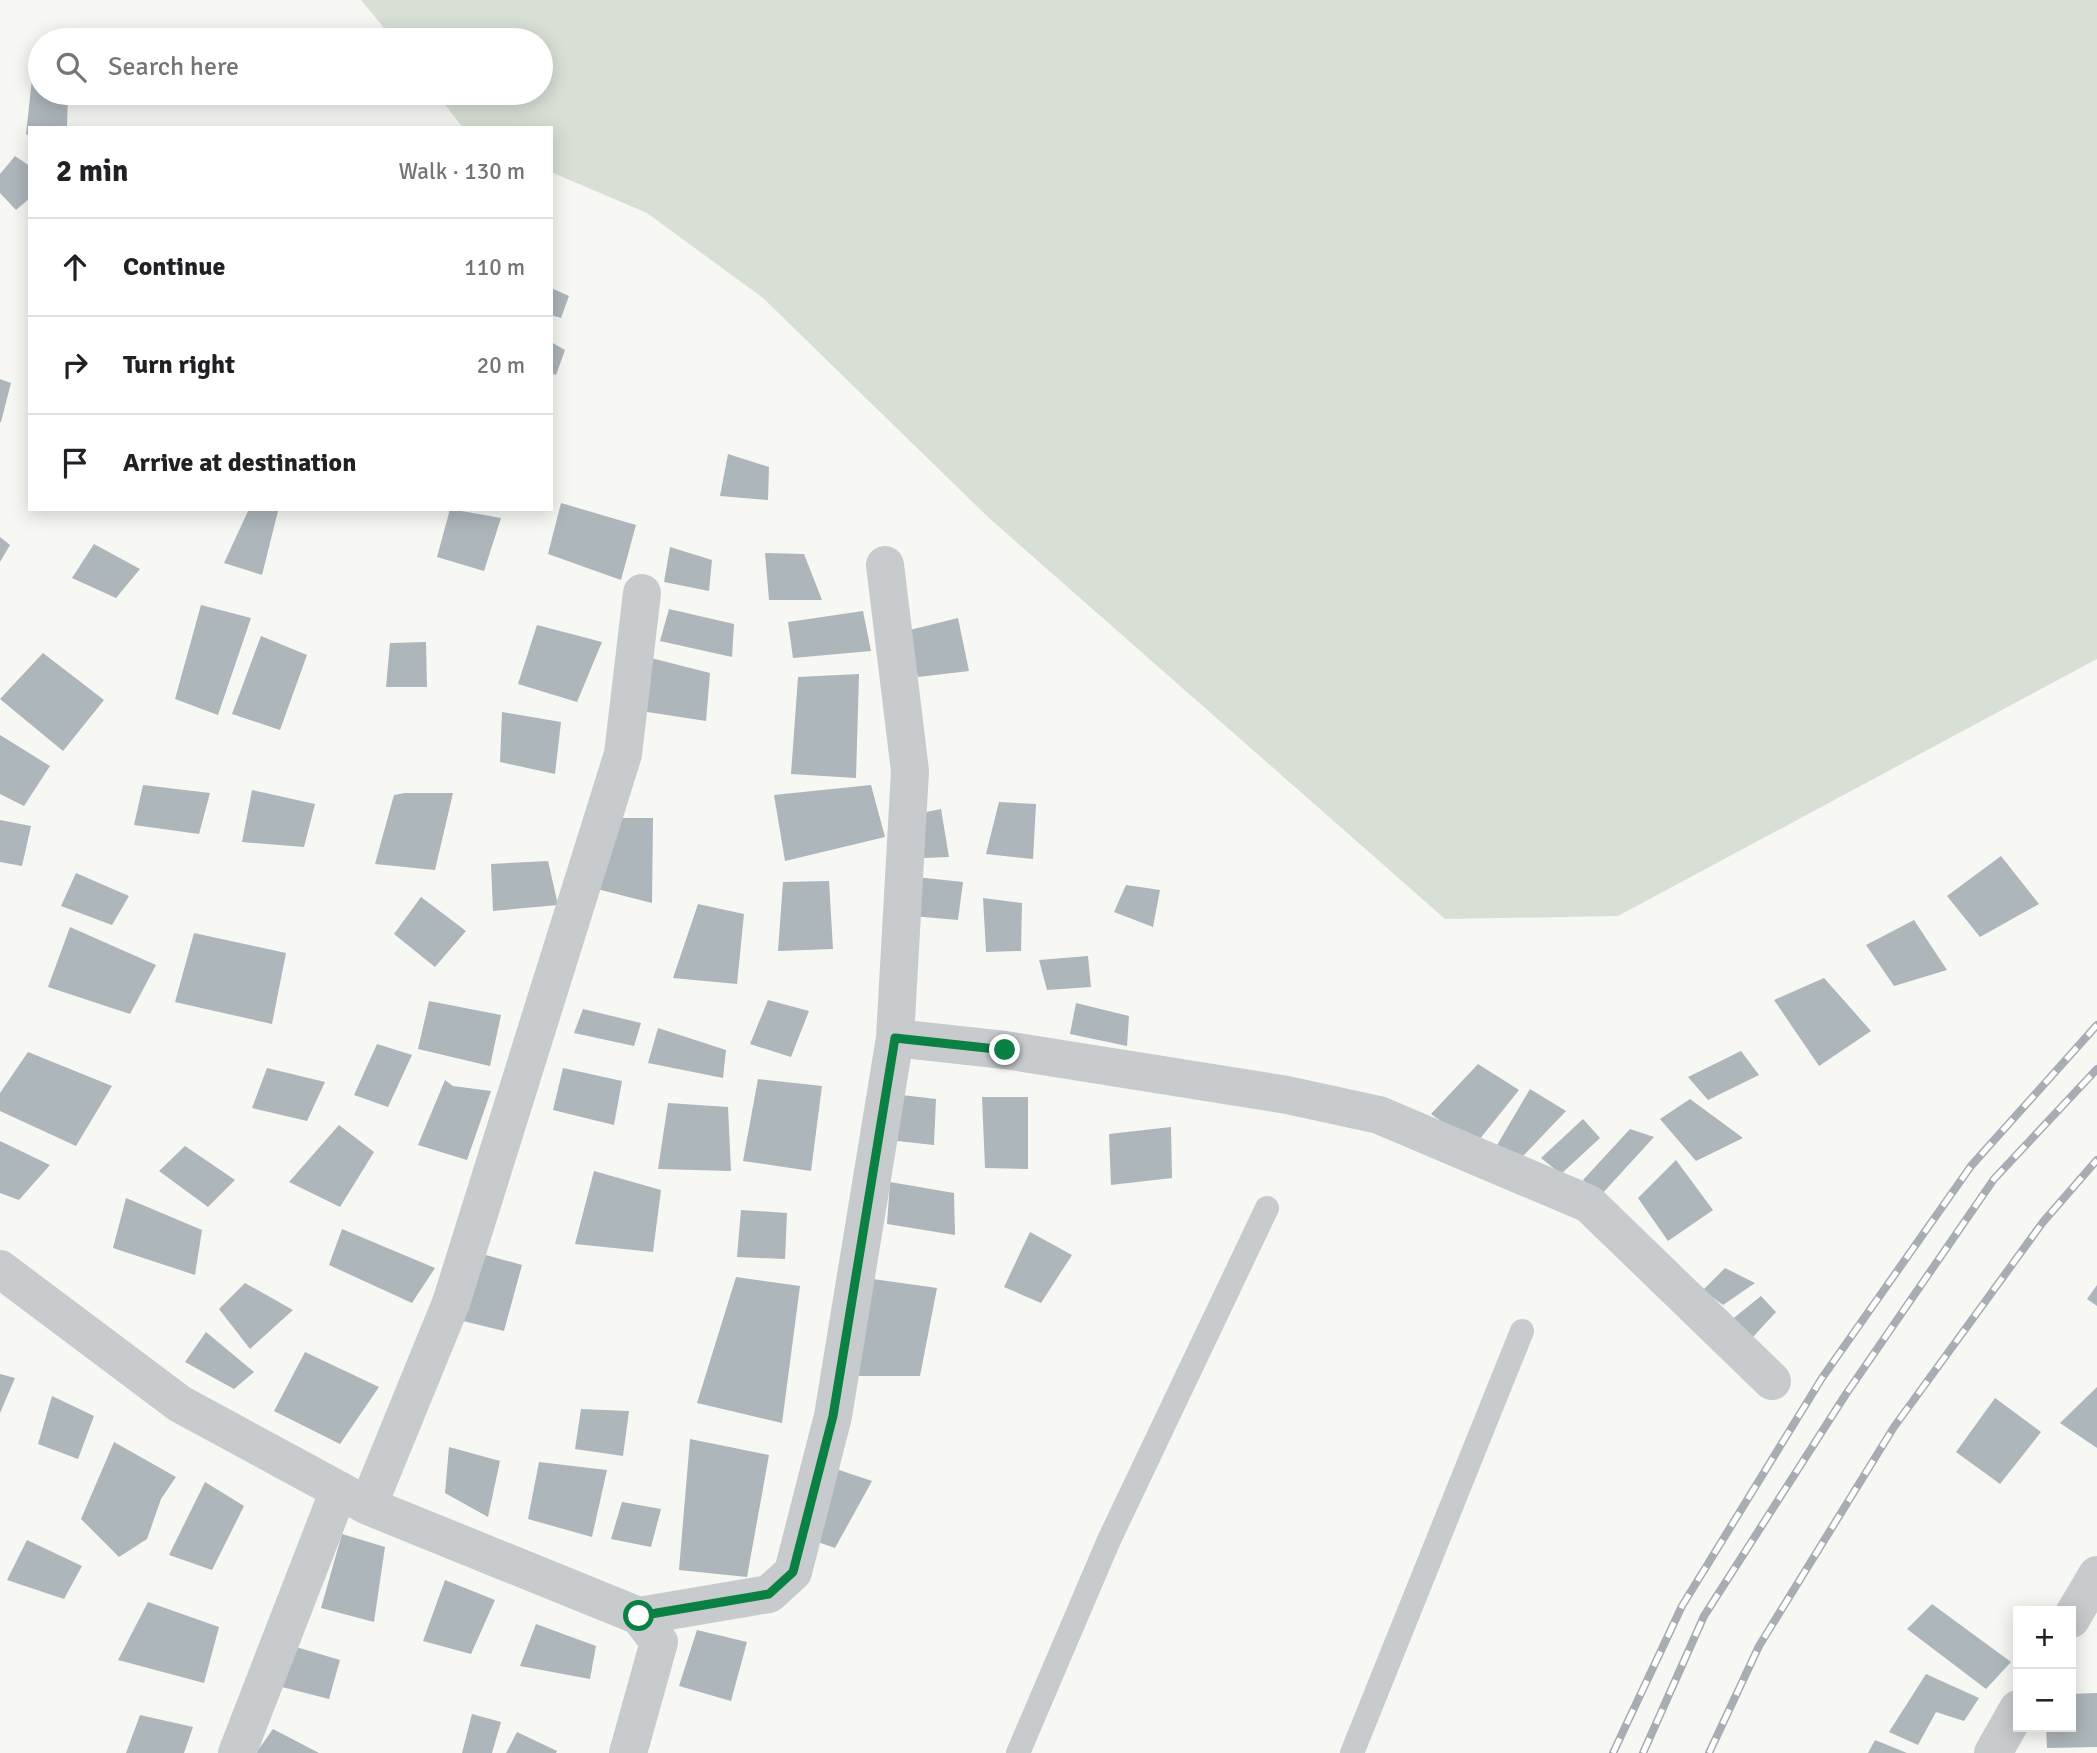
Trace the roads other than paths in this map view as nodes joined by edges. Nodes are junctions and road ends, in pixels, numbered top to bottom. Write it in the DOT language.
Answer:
graph roads {
  1 [pos="885,565"];
  2 [pos="642,593"];
  3 [pos="895,1038"];
  4 [pos="1267,1208"];
  5 [pos="0,1269"];
  6 [pos="1521,1331"];
  7 [pos="1772,1381"];
  8 [pos="353,1498"];
  9 [pos="2097,1575"];
  10 [pos="2076,1611"];
  11 [pos="639,1616"];
  12 [pos="2013,1718"];
  13 [pos="237,1753"];
  14 [pos="628,1753"];
  15 [pos="1018,1753"];
  16 [pos="1352,1753"];
  17 [pos="1993,1753"];
  1 -- 3 [label="street"];
  2 -- 8 [label="street"];
  3 -- 7 [label="street"];
  3 -- 11 [label="street"];
  4 -- 15 [label="lane"];
  5 -- 8 [label="street"];
  6 -- 16 [label="lane"];
  8 -- 11 [label="street"];
  8 -- 13 [label="street"];
  9 -- 10 [label="street"];
  11 -- 14 [label="street"];
  12 -- 17 [label="street"];
}
